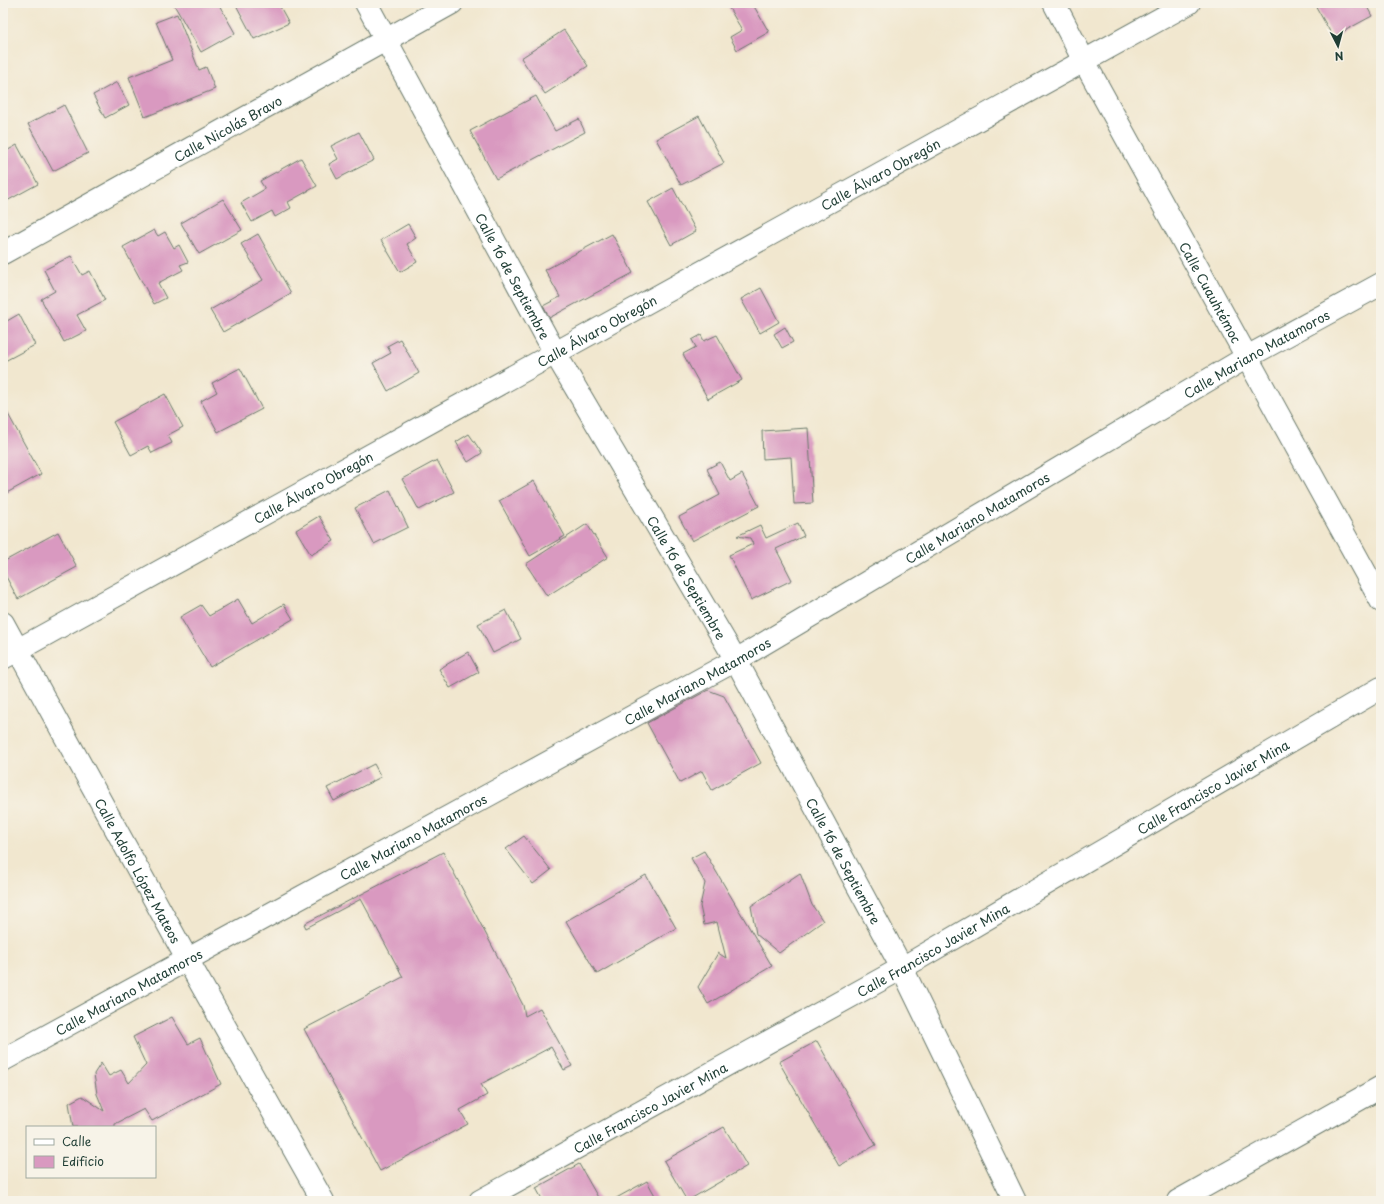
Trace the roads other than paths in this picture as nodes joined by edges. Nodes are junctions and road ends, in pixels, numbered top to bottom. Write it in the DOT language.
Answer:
graph roads {
  1 [pos="366,3"];
  2 [pos="452,3"];
  3 [pos="1054,3"];
  4 [pos="1189,3"];
  5 [pos="386,40"];
  6 [pos="1084,61"];
  7 [pos="3,253"];
  8 [pos="1381,284"];
  9 [pos="555,353"];
  10 [pos="1247,358"];
  11 [pos="1381,601"];
  12 [pos="3,623"];
  13 [pos="10,654"];
  14 [pos="736,660"];
  15 [pos="1381,688"];
  16 [pos="187,959"];
  17 [pos="902,968"];
  18 [pos="3,1060"];
  19 [pos="1381,1087"];
  20 [pos="323,1201"];
  21 [pos="480,1201"];
  22 [pos="1016,1201"];
  23 [pos="1178,1201"];
  1 -- 5 [label="street, Calle 16 de Septiembre"];
  2 -- 5 [label="street, Calle Nicolás Bravo"];
  3 -- 6 [label="street, Calle Cuauhtémoc"];
  4 -- 6 [label="street, Calle Álvaro Obregón"];
  5 -- 7 [label="street, Calle Nicolás Bravo"];
  5 -- 9 [label="street, Calle 16 de Septiembre"];
  6 -- 9 [label="street, Calle Álvaro Obregón"];
  6 -- 10 [label="street, Calle Cuauhtémoc"];
  8 -- 10 [label="street, Calle Mariano Matamoros"];
  9 -- 13 [label="street, Calle Álvaro Obregón"];
  9 -- 14 [label="street, Calle 16 de Septiembre"];
  10 -- 11 [label="street, Calle Cuauhtémoc"];
  10 -- 14 [label="street, Calle Mariano Matamoros"];
  12 -- 13 [label="street, Calle Adolfo López Mateos"];
  13 -- 16 [label="street, Calle Adolfo López Mateos"];
  14 -- 16 [label="street, Calle Mariano Matamoros"];
  14 -- 17 [label="street, Calle 16 de Septiembre"];
  15 -- 17 [label="street, Calle Francisco Javier Mina"];
  16 -- 18 [label="street, Calle Mariano Matamoros"];
  16 -- 20 [label="street, Calle Adolfo López Mateos"];
  17 -- 21 [label="street, Calle Francisco Javier Mina"];
  17 -- 22 [label="street, Calle 16 de Septiembre"];
  19 -- 23 [label="street"];
}
